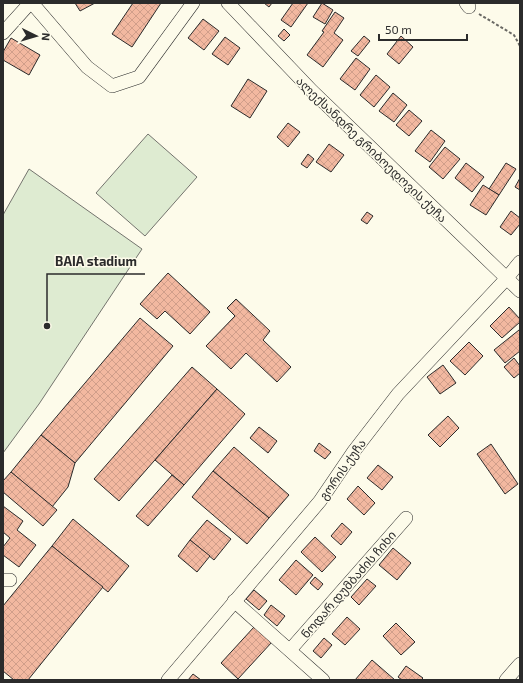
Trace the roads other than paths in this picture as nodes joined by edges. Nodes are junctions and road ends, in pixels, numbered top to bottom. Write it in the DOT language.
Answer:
graph roads {
  1 [pos="31,3"];
  2 [pos="193,3"];
  3 [pos="228,3"];
  4 [pos="3,33"];
  5 [pos="520,262"];
  6 [pos="506,279"];
  7 [pos="520,291"];
  8 [pos="406,518"];
  9 [pos="234,601"];
  10 [pos="290,650"];
  11 [pos="520,664"];
  12 [pos="168,680"];
  13 [pos="323,680"];
  14 [pos="506,680"];
  1 -- 2 [label="street"];
  1 -- 4 [label="street"];
  3 -- 6 [label="street, ალექსანდრე გრიბოედოვის ქუჩა"];
  5 -- 6 [label="street, გორის ქუჩა"];
  6 -- 7 [label="street, ალექსანდრე გრიბოედოვის ქუჩა"];
  6 -- 9 [label="street, გორის ქუჩა"];
  8 -- 10 [label="street, ნოდარ დუმბაძის ჩიხი"];
  9 -- 10 [label="street"];
  9 -- 12 [label="street, გორის ქუჩა"];
  10 -- 13 [label="street"];
  11 -- 14 [label="street"];
}
